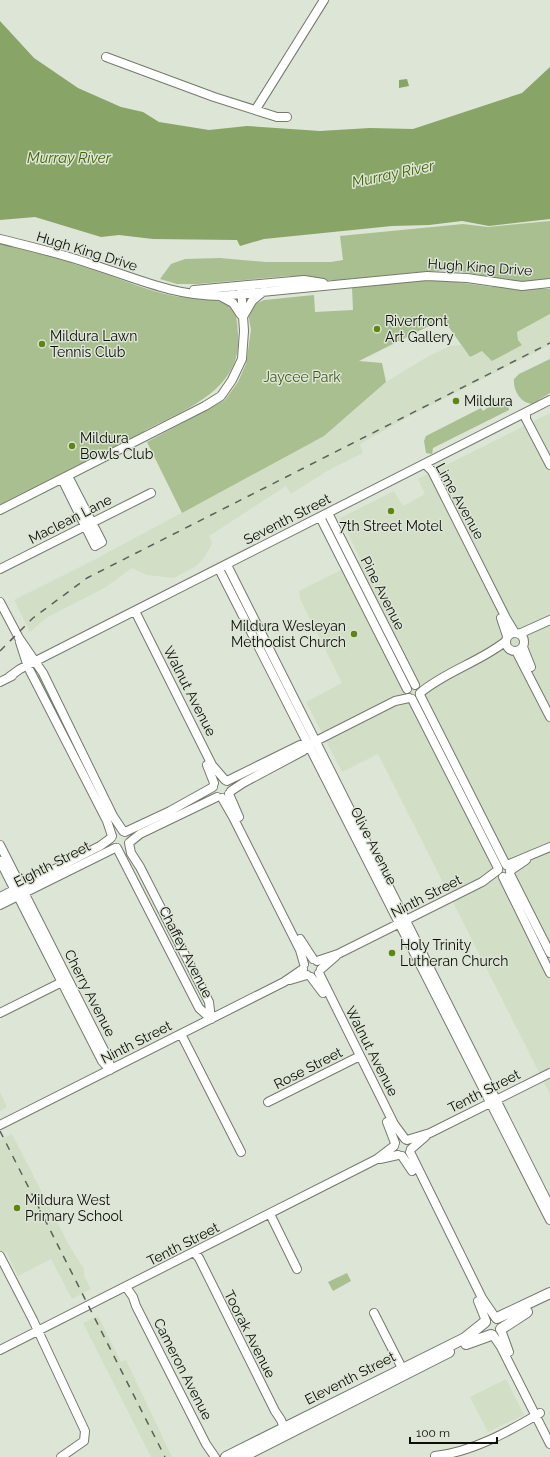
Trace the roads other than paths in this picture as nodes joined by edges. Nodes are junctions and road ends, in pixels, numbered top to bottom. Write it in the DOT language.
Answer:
graph roads {
  1 [pos="324,0"];
  2 [pos="106,57"];
  3 [pos="256,109"];
  4 [pos="287,117"];
  5 [pos="0,239"];
  6 [pos="337,284"];
  7 [pos="550,284"];
  8 [pos="165,289"];
  9 [pos="241,290"];
  10 [pos="264,291"];
  11 [pos="220,296"];
  12 [pos="243,318"];
  13 [pos="550,400"];
  14 [pos="526,413"];
  15 [pos="550,455"];
  16 [pos="425,464"];
  17 [pos="550,465"];
  18 [pos="65,478"];
  19 [pos="151,493"];
  20 [pos="0,510"];
  21 [pos="328,513"];
  22 [pos="320,517"];
  23 [pos="88,524"];
  24 [pos="334,525"];
  25 [pos="326,528"];
  26 [pos="227,565"];
  27 [pos="0,569"];
  28 [pos="219,569"];
  29 [pos="0,602"];
  30 [pos="133,612"];
  31 [pos="550,620"];
  32 [pos="550,625"];
  33 [pos="512,636"];
  34 [pos="19,638"];
  35 [pos="518,647"];
  36 [pos="493,651"];
  37 [pos="36,661"];
  38 [pos="28,668"];
  39 [pos="410,676"];
  40 [pos="402,680"];
  41 [pos="0,682"];
  42 [pos="418,690"];
  43 [pos="409,694"];
  44 [pos="550,705"];
  45 [pos="550,717"];
  46 [pos="65,719"];
  47 [pos="57,723"];
  48 [pos="312,742"];
  49 [pos="95,779"];
  50 [pos="226,780"];
  51 [pos="87,783"];
  52 [pos="213,785"];
  53 [pos="230,792"];
  54 [pos="219,797"];
  55 [pos="477,818"];
  56 [pos="124,831"];
  57 [pos="112,837"];
  58 [pos="129,843"];
  59 [pos="0,845"];
  60 [pos="550,847"];
  61 [pos="116,848"];
  62 [pos="0,861"];
  63 [pos="504,871"];
  64 [pos="19,891"];
  65 [pos="0,896"];
  66 [pos="156,897"];
  67 [pos="146,902"];
  68 [pos="0,905"];
  69 [pos="403,922"];
  70 [pos="539,941"];
  71 [pos="550,953"];
  72 [pos="338,954"];
  73 [pos="186,959"];
  74 [pos="315,960"];
  75 [pos="177,964"];
  76 [pos="311,971"];
  77 [pos="550,973"];
  78 [pos="65,980"];
  79 [pos="0,1013"];
  80 [pos="211,1019"];
  81 [pos="181,1034"];
  82 [pos="357,1057"];
  83 [pos="110,1070"];
  84 [pos="550,1073"];
  85 [pos="493,1101"];
  86 [pos="268,1102"];
  87 [pos="0,1125"];
  88 [pos="430,1133"];
  89 [pos="406,1139"];
  90 [pos="394,1144"];
  91 [pos="241,1152"];
  92 [pos="405,1153"];
  93 [pos="377,1159"];
  94 [pos="550,1207"];
  95 [pos="270,1214"];
  96 [pos="550,1220"];
  97 [pos="194,1252"];
  98 [pos="0,1256"];
  99 [pos="297,1269"];
  100 [pos="126,1287"];
  101 [pos="550,1293"];
  102 [pos="550,1301"];
  103 [pos="374,1313"];
  104 [pos="491,1320"];
  105 [pos="36,1332"];
  106 [pos="496,1332"];
  107 [pos="0,1350"];
  108 [pos="404,1371"];
  109 [pos="538,1414"];
  110 [pos="284,1430"];
  111 [pos="550,1433"];
  112 [pos="206,1444"];
  113 [pos="550,1444"];
  114 [pos="235,1456"];
  115 [pos="435,1456"];
  116 [pos="61,1457"];
  117 [pos="211,1457"];
  118 [pos="215,1457"];
  1 -- 3 [label="street"];
  2 -- 3 [label="street"];
  3 -- 4 [label="street"];
  5 -- 8 [label="street, Hugh King Drive"];
  6 -- 7 [label="street, Hugh King Drive"];
  6 -- 9 [label="street, Hugh King Drive"];
  6 -- 10 [label="street, Hugh King Drive"];
  8 -- 9 [label="street, Hugh King Drive"];
  8 -- 11 [label="street, Hugh King Drive"];
  9 -- 10 [label="street, Hugh King Drive"];
  9 -- 11 [label="street, Hugh King Drive"];
  9 -- 12 [label="street"];
  10 -- 12 [label="street"];
  11 -- 12 [label="street"];
  12 -- 18 [label="street"];
  13 -- 14 [label="street, Seventh Street"];
  14 -- 15 [label="street"];
  14 -- 16 [label="street, Seventh Street"];
  14 -- 17 [label="street"];
  16 -- 21 [label="street, Seventh Street"];
  16 -- 33 [label="street, Lime Avenue"];
  18 -- 20 [label="street"];
  18 -- 23 [label="street"];
  19 -- 23 [label="street, Maclean Lane"];
  21 -- 22 [label="street, Seventh Street"];
  21 -- 24 [label="street, Pine Avenue"];
  22 -- 25 [label="street, Pine Avenue"];
  22 -- 26 [label="street, Seventh Street"];
  23 -- 27 [label="street, Maclean Lane"];
  24 -- 25 [label="street"];
  24 -- 39 [label="street, Pine Avenue"];
  25 -- 40 [label="street, Pine Avenue"];
  26 -- 28 [label="street, Seventh Street"];
  26 -- 48 [label="street, Olive Avenue"];
  28 -- 30 [label="street, Seventh Street"];
  28 -- 48 [label="street, Olive Avenue"];
  29 -- 34 [label="street"];
  30 -- 37 [label="street, Seventh Street"];
  30 -- 50 [label="street, Walnut Avenue"];
  30 -- 52 [label="street, Walnut Avenue"];
  31 -- 33 [label="street"];
  32 -- 35 [label="street"];
  33 -- 35 [label="street"];
  33 -- 35 [label="street"];
  33 -- 36 [label="street"];
  34 -- 37 [label="street"];
  34 -- 38 [label="street"];
  35 -- 36 [label="street"];
  35 -- 44 [label="street"];
  35 -- 45 [label="street"];
  36 -- 42 [label="street"];
  37 -- 38 [label="street"];
  37 -- 46 [label="street"];
  38 -- 41 [label="street"];
  38 -- 47 [label="street"];
  39 -- 40 [label="street"];
  39 -- 42 [label="street, Pine Avenue"];
  40 -- 43 [label="street, Pine Avenue"];
  42 -- 43 [label="street"];
  42 -- 43 [label="street"];
  42 -- 55 [label="street, Pine Avenue"];
  43 -- 48 [label="street"];
  43 -- 55 [label="street, Pine Avenue"];
  46 -- 47 [label="street"];
  46 -- 49 [label="street"];
  47 -- 51 [label="street"];
  48 -- 50 [label="street"];
  48 -- 53 [label="street"];
  48 -- 69 [label="street, Olive Avenue"];
  49 -- 51 [label="street"];
  49 -- 56 [label="street"];
  50 -- 52 [label="street"];
  50 -- 53 [label="street"];
  51 -- 57 [label="street"];
  52 -- 54 [label="street"];
  52 -- 56 [label="street"];
  53 -- 54 [label="street"];
  53 -- 74 [label="street"];
  54 -- 58 [label="street"];
  54 -- 76 [label="street, Walnut Avenue"];
  55 -- 63 [label="street, Pine Avenue"];
  56 -- 57 [label="street"];
  56 -- 58 [label="street"];
  57 -- 61 [label="street"];
  57 -- 64 [label="street, Eighth Street"];
  58 -- 61 [label="street"];
  58 -- 66 [label="street, Chaffey Avenue"];
  59 -- 64 [label="street, Cherry Avenue"];
  60 -- 63 [label="street, Ninth Street"];
  61 -- 64 [label="street, Eighth Street"];
  61 -- 67 [label="street, Chaffey Avenue"];
  62 -- 64 [label="street, Cherry Avenue"];
  63 -- 69 [label="street, Ninth Street"];
  63 -- 70 [label="street, Pine Avenue"];
  64 -- 65 [label="street, Eighth Street"];
  64 -- 68 [label="street, Eighth Street"];
  64 -- 78 [label="street, Cherry Avenue"];
  66 -- 67 [label="street"];
  66 -- 73 [label="street, Chaffey Avenue"];
  67 -- 75 [label="street, Chaffey Avenue"];
  69 -- 72 [label="street, Ninth Street"];
  69 -- 85 [label="street, Olive Avenue"];
  70 -- 71 [label="street, Pine Avenue"];
  70 -- 77 [label="street, Pine Avenue"];
  72 -- 74 [label="street, Ninth Street"];
  72 -- 76 [label="street, Ninth Street"];
  73 -- 75 [label="street"];
  73 -- 80 [label="street, Chaffey Avenue"];
  74 -- 76 [label="street"];
  74 -- 76 [label="street, Ninth Street"];
  75 -- 80 [label="street, Chaffey Avenue"];
  76 -- 80 [label="street, Ninth Street"];
  76 -- 82 [label="street, Walnut Avenue"];
  78 -- 79 [label="street"];
  78 -- 83 [label="street, Cherry Avenue"];
  80 -- 81 [label="street, Ninth Street"];
  81 -- 83 [label="street, Ninth Street"];
  81 -- 91 [label="street"];
  82 -- 86 [label="street, Rose Street"];
  82 -- 89 [label="street, Walnut Avenue"];
  82 -- 90 [label="street, Walnut Avenue"];
  83 -- 87 [label="street, Ninth Street"];
  84 -- 85 [label="street, Tenth Street"];
  85 -- 88 [label="street, Tenth Street"];
  85 -- 94 [label="street, Olive Avenue"];
  85 -- 96 [label="street, Olive Avenue"];
  88 -- 89 [label="street, Tenth Street"];
  88 -- 92 [label="street, Tenth Street"];
  89 -- 90 [label="street"];
  89 -- 92 [label="street"];
  90 -- 92 [label="street"];
  90 -- 93 [label="street, Tenth Street"];
  92 -- 93 [label="street, Tenth Street"];
  92 -- 104 [label="street"];
  93 -- 95 [label="street, Tenth Street"];
  95 -- 97 [label="street, Tenth Street"];
  95 -- 99 [label="street"];
  97 -- 100 [label="street, Tenth Street"];
  97 -- 110 [label="street, Toorak Avenue"];
  98 -- 105 [label="street"];
  100 -- 105 [label="street, Tenth Street"];
  100 -- 112 [label="street, Cameron Avenue"];
  101 -- 104 [label="main road, Eleventh Street"];
  102 -- 106 [label="main road, Eleventh Street"];
  103 -- 108 [label="street"];
  104 -- 106 [label="main road"];
  104 -- 106 [label="main road"];
  104 -- 108 [label="main road, Eleventh Street"];
  105 -- 107 [label="street, Tenth Street"];
  105 -- 116 [label="street"];
  106 -- 108 [label="main road, Eleventh Street"];
  106 -- 109 [label="street"];
  108 -- 110 [label="main road, Eleventh Street"];
  109 -- 111 [label="street"];
  109 -- 113 [label="street"];
  109 -- 115 [label="street"];
  110 -- 114 [label="main road, Eleventh Street"];
  112 -- 117 [label="street, Cameron Avenue"];
  112 -- 118 [label="street, Cameron Avenue"];
}
